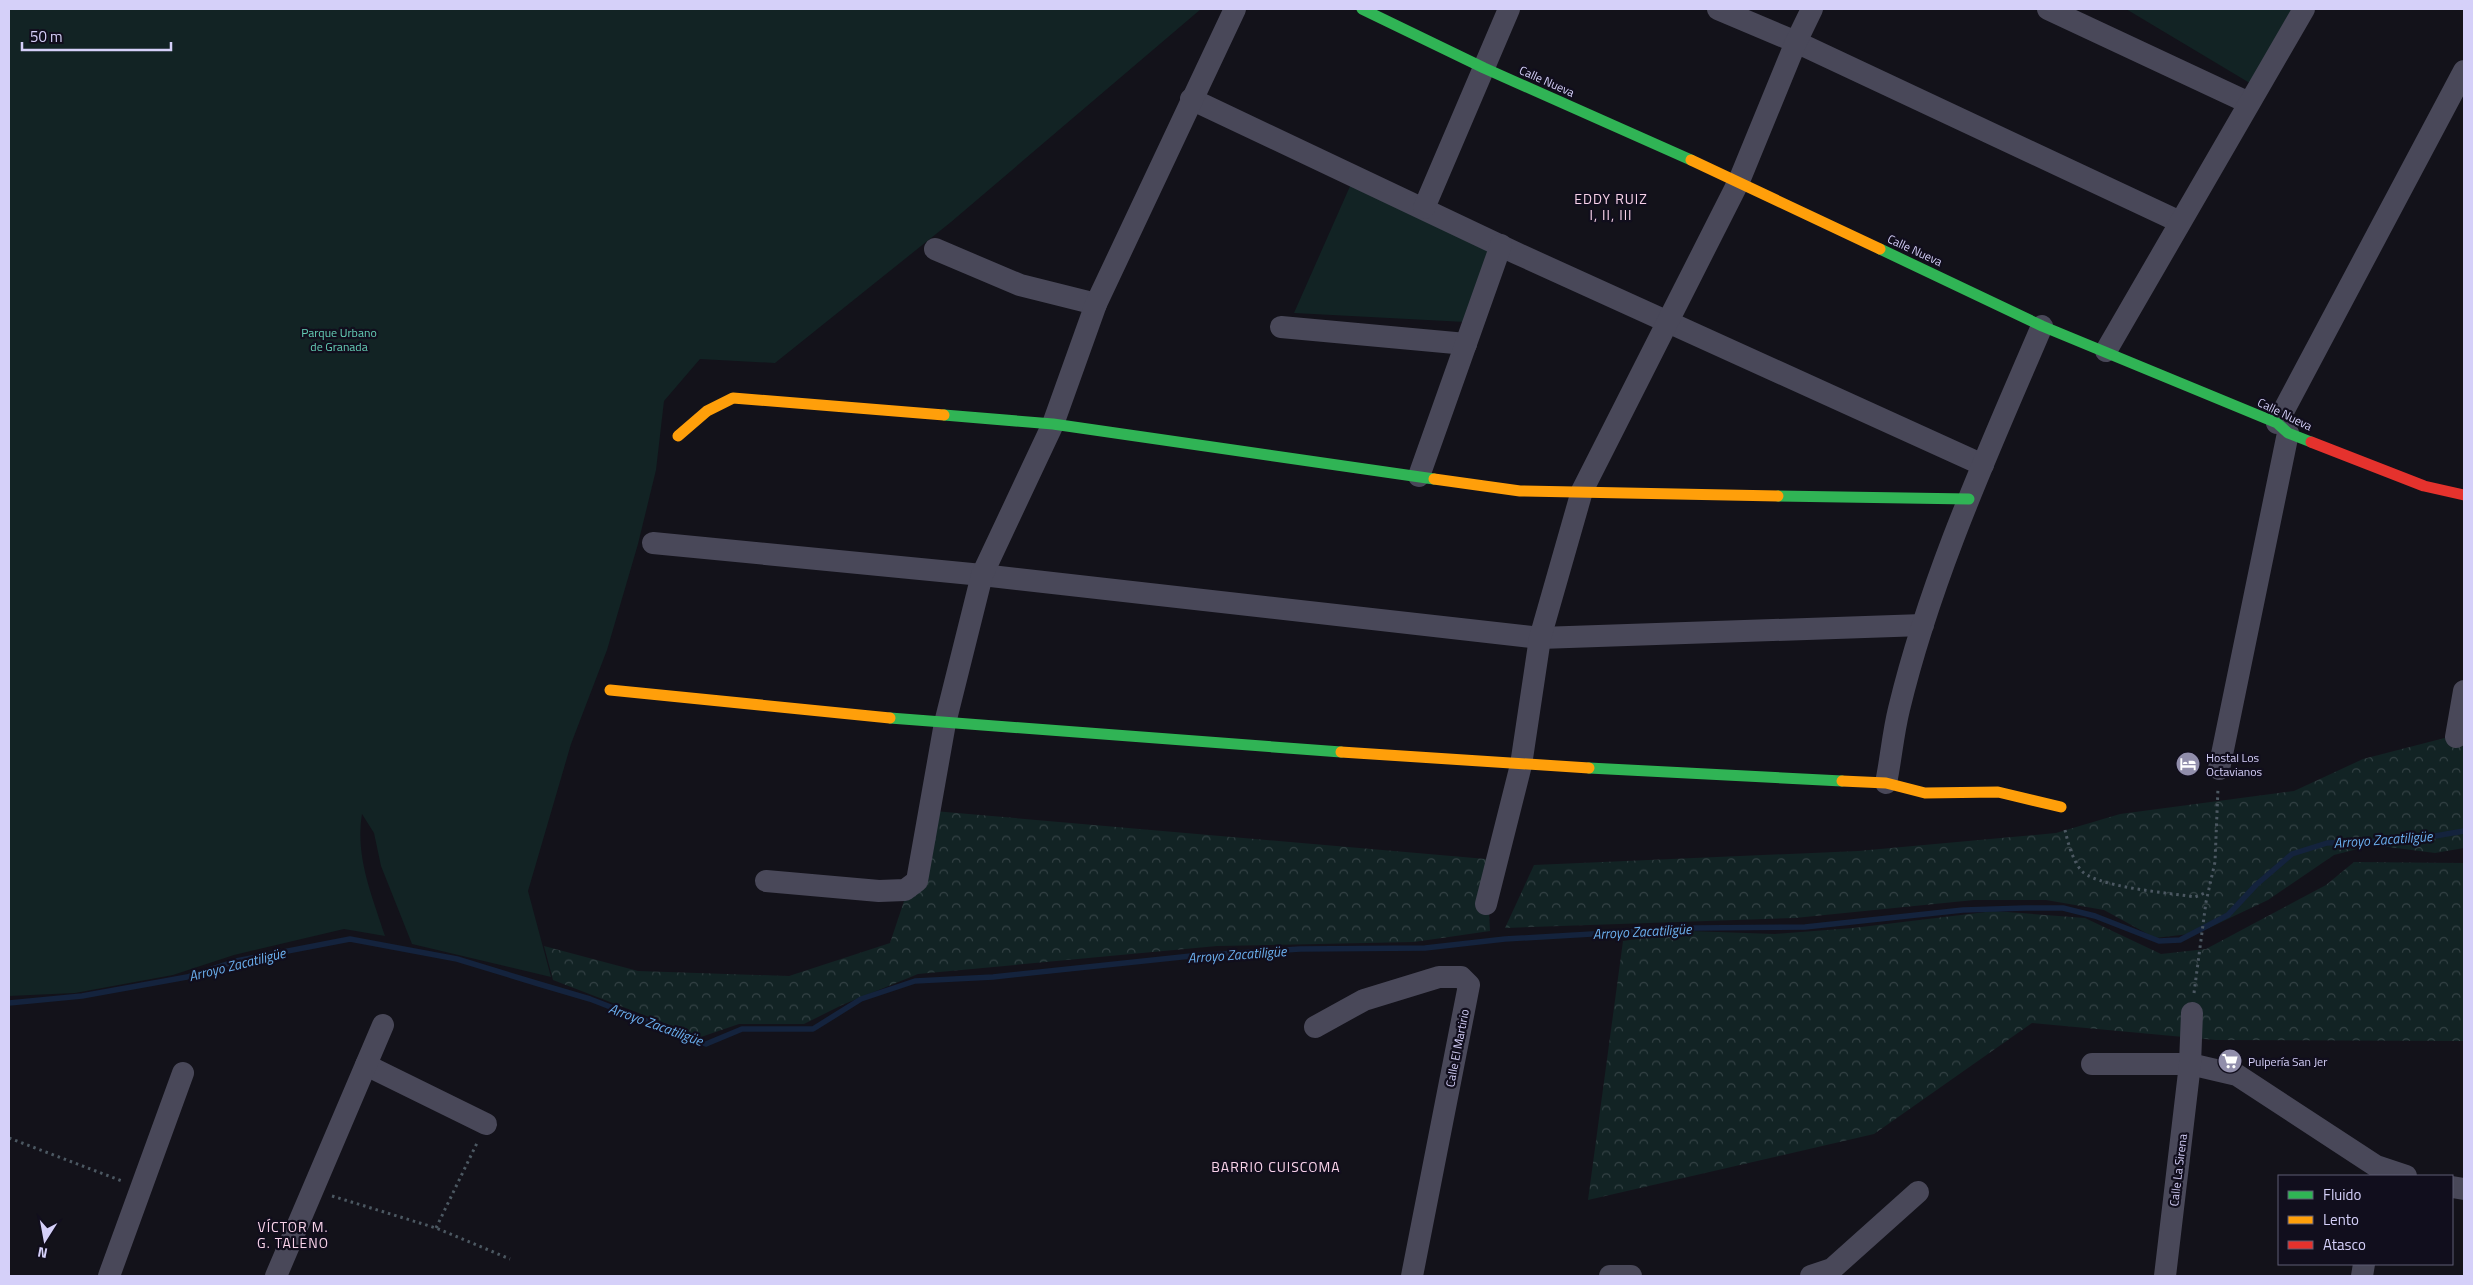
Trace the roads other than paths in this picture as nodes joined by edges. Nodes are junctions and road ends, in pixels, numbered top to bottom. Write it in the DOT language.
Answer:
graph roads {
  1 [pos="1235,9"];
  2 [pos="1362,9"];
  3 [pos="1509,9"];
  4 [pos="1718,9"];
  5 [pos="1812,9"];
  6 [pos="2048,9"];
  7 [pos="2304,9"];
  8 [pos="1796,42"];
  9 [pos="1484,68"];
  10 [pos="2464,71"];
  11 [pos="1191,99"];
  12 [pos="2250,103"];
  13 [pos="1739,181"];
  14 [pos="1424,208"];
  15 [pos="2180,222"];
  16 [pos="1501,245"];
  17 [pos="935,249"];
  18 [pos="1096,304"];
  19 [pos="1669,321"];
  20 [pos="2042,326"];
  21 [pos="1281,327"];
  22 [pos="1466,344"];
  23 [pos="2106,351"];
  24 [pos="1052,424"];
  25 [pos="2283,428"];
  26 [pos="678,436"];
  27 [pos="1983,465"];
  28 [pos="1419,476"];
  29 [pos="1582,490"];
  30 [pos="2464,495"];
  31 [pos="1969,500"];
  32 [pos="653,543"];
  33 [pos="982,576"];
  34 [pos="1923,625"];
  35 [pos="1540,638"];
  36 [pos="610,690"];
  37 [pos="2464,691"];
  38 [pos="945,723"];
  39 [pos="2456,737"];
  40 [pos="1521,765"];
  41 [pos="2219,769"];
  42 [pos="1886,783"];
  43 [pos="2061,807"];
  44 [pos="766,881"];
  45 [pos="1486,904"];
  46 [pos="2192,1013"];
  47 [pos="383,1026"];
  48 [pos="1315,1027"];
  49 [pos="2092,1064"];
  50 [pos="2190,1064"];
  51 [pos="366,1065"];
  52 [pos="182,1073"];
  53 [pos="486,1124"];
  54 [pos="2375,1171"];
  55 [pos="2400,1175"];
  56 [pos="1918,1192"];
  57 [pos="109,1276"];
  58 [pos="276,1276"];
  59 [pos="1412,1276"];
  60 [pos="1610,1276"];
  61 [pos="1631,1276"];
  62 [pos="1811,1276"];
  63 [pos="2166,1276"];
  1 -- 11 [label="street"];
  2 -- 9 [label="street, Calle Nueva"];
  3 -- 9 [label="street"];
  4 -- 8 [label="street"];
  5 -- 8 [label="street"];
  6 -- 12 [label="street"];
  7 -- 12 [label="street"];
  8 -- 13 [label="street"];
  8 -- 15 [label="street"];
  9 -- 13 [label="street, Calle Nueva"];
  9 -- 14 [label="street"];
  10 -- 25 [label="street"];
  11 -- 14 [label="street"];
  11 -- 18 [label="street"];
  12 -- 15 [label="street"];
  13 -- 19 [label="street"];
  13 -- 20 [label="street, Calle Nueva"];
  14 -- 16 [label="street"];
  15 -- 23 [label="street"];
  16 -- 19 [label="street"];
  16 -- 22 [label="street"];
  17 -- 18 [label="street"];
  18 -- 24 [label="street"];
  19 -- 27 [label="street"];
  19 -- 29 [label="street"];
  20 -- 23 [label="street, Calle Nueva"];
  20 -- 27 [label="street"];
  21 -- 22 [label="street"];
  22 -- 28 [label="street"];
  23 -- 25 [label="street, Calle Nueva"];
  24 -- 26 [label="street"];
  24 -- 28 [label="street"];
  24 -- 33 [label="street"];
  25 -- 30 [label="street, Calle Nueva"];
  25 -- 41 [label="street"];
  27 -- 31 [label="street"];
  28 -- 29 [label="street"];
  29 -- 31 [label="street"];
  29 -- 35 [label="street"];
  31 -- 34 [label="street"];
  32 -- 33 [label="street"];
  33 -- 35 [label="street"];
  33 -- 38 [label="street"];
  34 -- 35 [label="street"];
  34 -- 42 [label="street"];
  35 -- 40 [label="street"];
  36 -- 38 [label="street"];
  37 -- 39 [label="street"];
  38 -- 40 [label="street"];
  38 -- 44 [label="street"];
  40 -- 42 [label="street"];
  40 -- 45 [label="street"];
  42 -- 43 [label="street"];
  46 -- 50 [label="street, Calle La Sirena"];
  47 -- 51 [label="street"];
  48 -- 59 [label="street, Calle El Martirio"];
  49 -- 50 [label="street"];
  50 -- 54 [label="street"];
  50 -- 63 [label="street, Calle La Sirena"];
  51 -- 53 [label="street"];
  51 -- 58 [label="street"];
  52 -- 57 [label="street"];
  54 -- 55 [label="street"];
  56 -- 62 [label="street"];
  60 -- 61 [label="street"];
}
